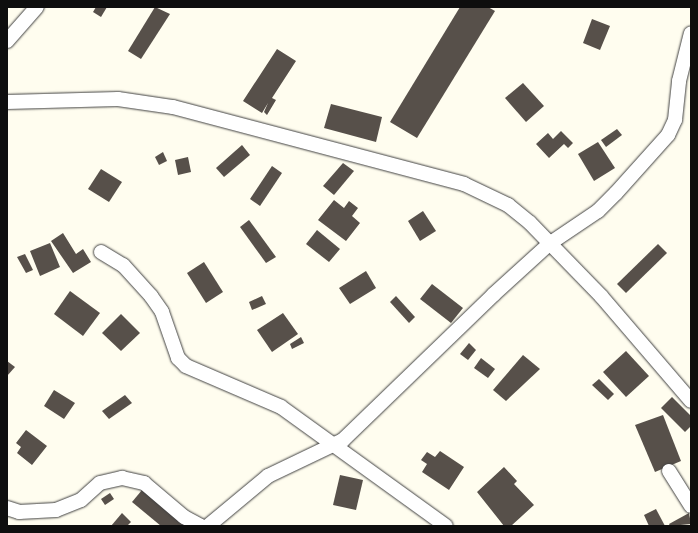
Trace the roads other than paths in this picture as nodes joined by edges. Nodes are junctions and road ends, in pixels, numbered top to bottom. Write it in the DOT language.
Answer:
graph roads {
  1 [pos="37,7"];
  2 [pos="691,33"];
  3 [pos="7,41"];
  4 [pos="7,102"];
  5 [pos="550,244"];
  6 [pos="101,252"];
  7 [pos="691,401"];
  8 [pos="334,445"];
  9 [pos="669,471"];
  10 [pos="691,506"];
  11 [pos="7,508"];
  12 [pos="201,526"];
  13 [pos="208,526"];
  14 [pos="446,526"];
  1 -- 3 [label="street"];
  2 -- 5 [label="street"];
  4 -- 5 [label="street"];
  5 -- 7 [label="street"];
  5 -- 8 [label="street"];
  6 -- 8 [label="street"];
  8 -- 13 [label="street"];
  8 -- 14 [label="street"];
  9 -- 10 [label="street"];
  11 -- 12 [label="street"];
}
